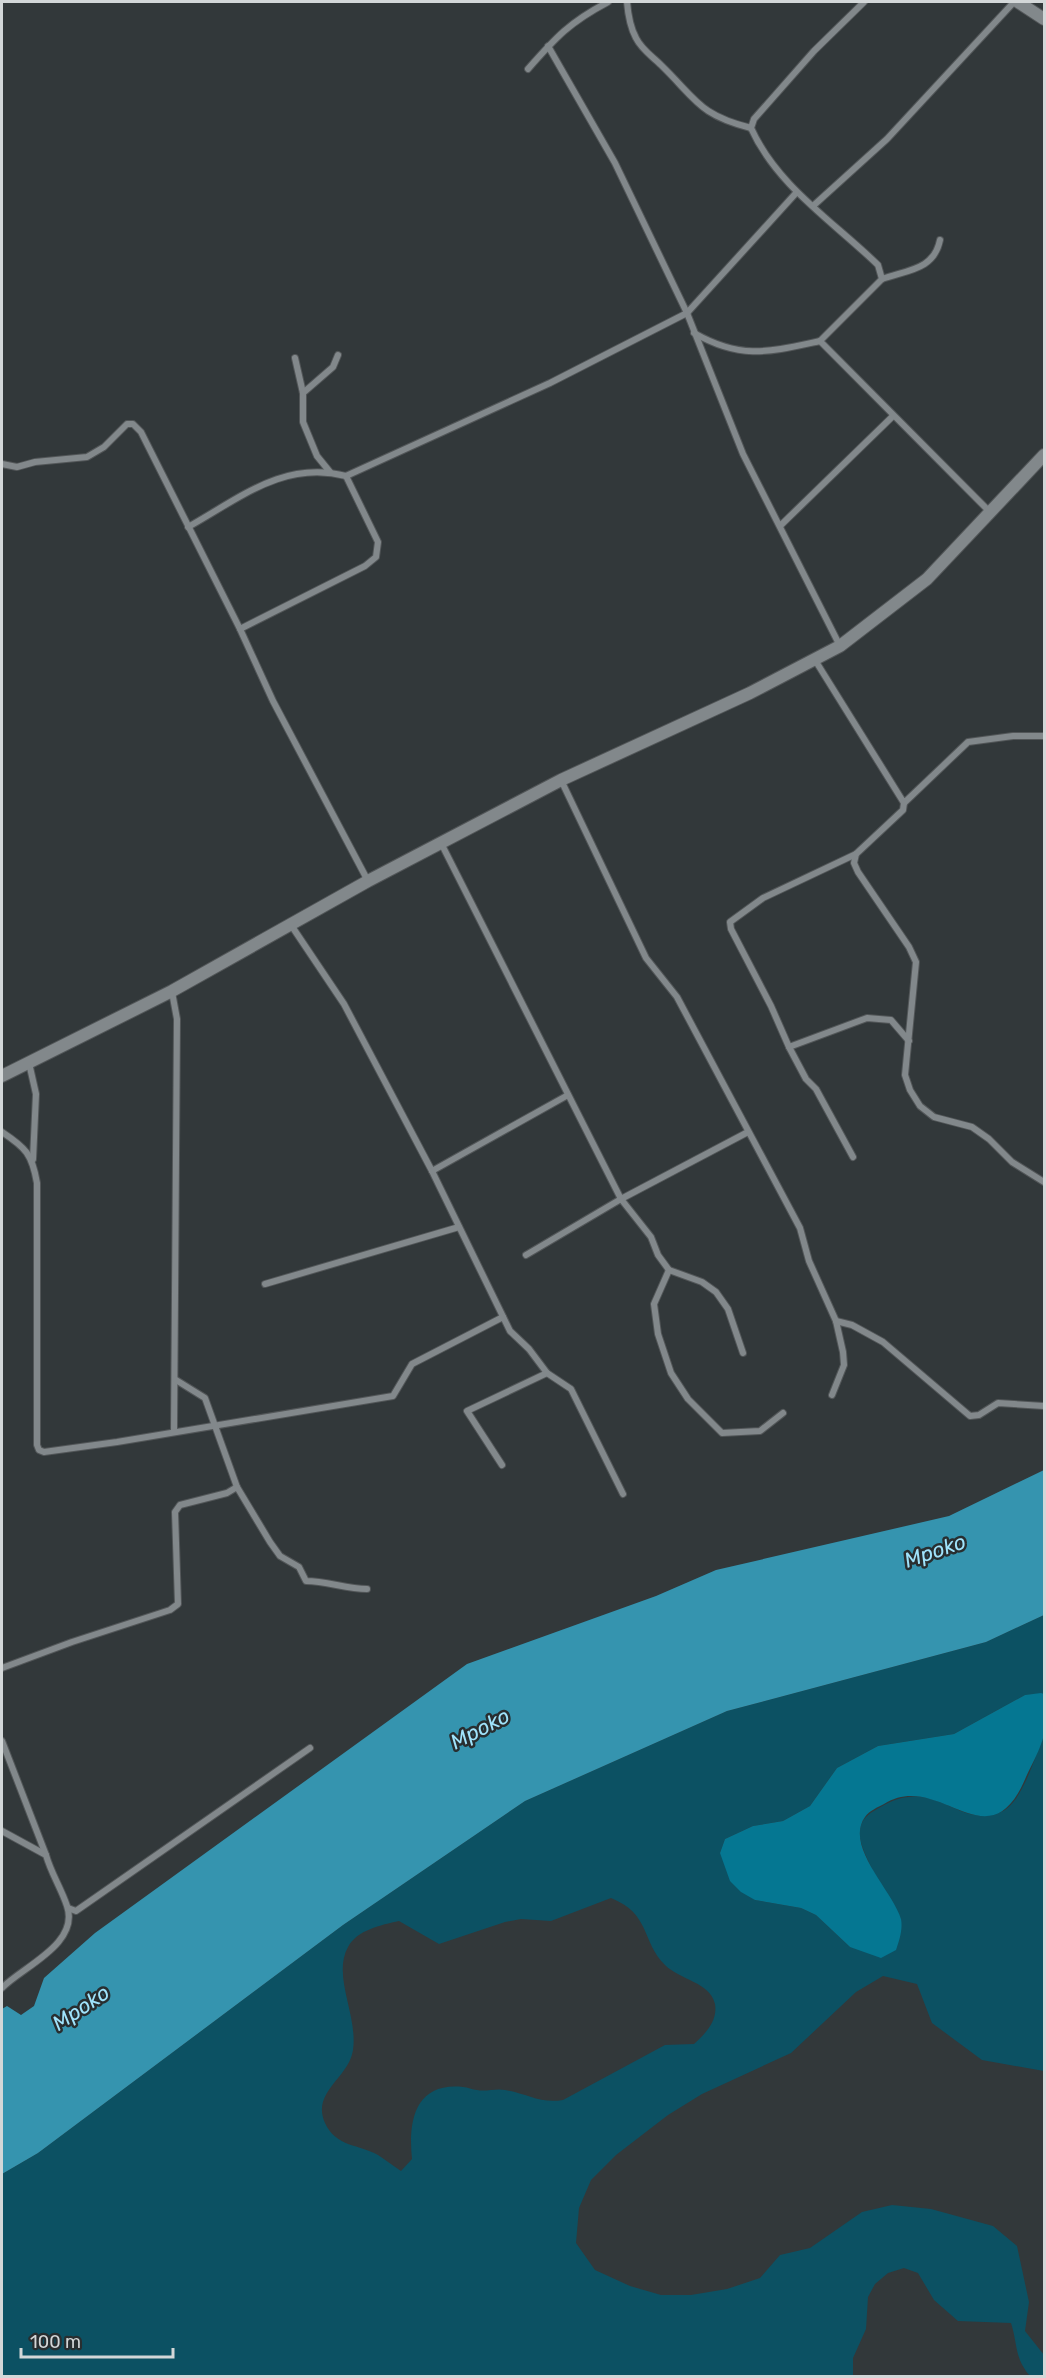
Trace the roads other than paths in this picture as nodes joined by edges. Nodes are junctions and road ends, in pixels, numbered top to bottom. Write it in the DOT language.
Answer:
graph roads {
  1 [pos="608,2"];
  2 [pos="627,2"];
  3 [pos="864,2"];
  4 [pos="1016,2"];
  5 [pos="1044,19"];
  6 [pos="548,46"];
  7 [pos="528,69"];
  8 [pos="751,128"];
  9 [pos="796,193"];
  10 [pos="813,206"];
  11 [pos="940,240"];
  12 [pos="882,279"];
  13 [pos="687,313"];
  14 [pos="694,333"];
  15 [pos="820,341"];
  16 [pos="338,355"];
  17 [pos="295,358"];
  18 [pos="303,393"];
  19 [pos="893,416"];
  20 [pos="1044,455"];
  21 [pos="2,462"];
  22 [pos="330,472"];
  23 [pos="346,476"];
  24 [pos="990,513"];
  25 [pos="188,526"];
  26 [pos="780,526"];
  27 [pos="240,629"];
  28 [pos="840,646"];
  29 [pos="815,660"];
  30 [pos="1044,736"];
  31 [pos="561,780"];
  32 [pos="904,803"];
  33 [pos="441,842"];
  34 [pos="856,854"];
  35 [pos="368,881"];
  36 [pos="291,926"];
  37 [pos="172,991"];
  38 [pos="909,1041"];
  39 [pos="789,1047"];
  40 [pos="29,1063"];
  41 [pos="2,1077"];
  42 [pos="568,1095"];
  43 [pos="2,1132"];
  44 [pos="748,1132"];
  45 [pos="853,1157"];
  46 [pos="33,1159"];
  47 [pos="432,1171"];
  48 [pos="1044,1182"];
  49 [pos="621,1199"];
  50 [pos="459,1227"];
  51 [pos="526,1255"];
  52 [pos="669,1269"];
  53 [pos="265,1284"];
  54 [pos="503,1317"];
  55 [pos="836,1321"];
  56 [pos="742,1353"];
  57 [pos="547,1373"];
  58 [pos="176,1380"];
  59 [pos="832,1395"];
  60 [pos="1044,1406"];
  61 [pos="783,1413"];
  62 [pos="216,1424"];
  63 [pos="174,1431"];
  64 [pos="502,1465"];
  65 [pos="237,1486"];
  66 [pos="622,1494"];
  67 [pos="367,1589"];
  68 [pos="2,1668"];
  69 [pos="2,1741"];
  70 [pos="310,1748"];
  71 [pos="2,1831"];
  72 [pos="46,1855"];
  73 [pos="68,1908"];
  74 [pos="2,1988"];
  1 -- 6 [label="street"];
  2 -- 8 [label="street"];
  3 -- 8 [label="street"];
  4 -- 5 [label="street"];
  4 -- 10 [label="street"];
  6 -- 7 [label="street"];
  6 -- 13 [label="street"];
  8 -- 9 [label="street"];
  9 -- 10 [label="street"];
  9 -- 13 [label="street"];
  10 -- 12 [label="street"];
  11 -- 12 [label="street"];
  12 -- 15 [label="street"];
  13 -- 14 [label="street"];
  13 -- 23 [label="street"];
  14 -- 15 [label="street"];
  14 -- 26 [label="street"];
  15 -- 19 [label="street"];
  16 -- 18 [label="street"];
  17 -- 18 [label="street"];
  18 -- 22 [label="street"];
  19 -- 24 [label="street"];
  19 -- 26 [label="street"];
  20 -- 24 [label="street"];
  21 -- 25 [label="street"];
  22 -- 23 [label="street"];
  22 -- 25 [label="street"];
  23 -- 27 [label="street"];
  24 -- 28 [label="street"];
  25 -- 27 [label="street"];
  26 -- 28 [label="street"];
  27 -- 35 [label="street"];
  28 -- 29 [label="street"];
  29 -- 31 [label="street"];
  29 -- 32 [label="street"];
  30 -- 32 [label="street"];
  31 -- 33 [label="street"];
  31 -- 44 [label="street"];
  32 -- 34 [label="street"];
  33 -- 35 [label="street"];
  33 -- 42 [label="street"];
  34 -- 38 [label="street"];
  34 -- 39 [label="street"];
  35 -- 36 [label="street"];
  36 -- 37 [label="street"];
  36 -- 47 [label="street"];
  37 -- 40 [label="street"];
  37 -- 58 [label="street"];
  38 -- 39 [label="street"];
  38 -- 48 [label="street"];
  39 -- 45 [label="street"];
  40 -- 41 [label="street"];
  40 -- 46 [label="street"];
  42 -- 47 [label="street"];
  42 -- 49 [label="street"];
  43 -- 46 [label="street"];
  44 -- 49 [label="street"];
  44 -- 55 [label="street"];
  46 -- 63 [label="street"];
  47 -- 50 [label="street"];
  49 -- 51 [label="street"];
  49 -- 52 [label="street"];
  50 -- 53 [label="street"];
  50 -- 54 [label="street"];
  52 -- 56 [label="street"];
  52 -- 61 [label="street"];
  54 -- 57 [label="street"];
  54 -- 62 [label="street"];
  55 -- 59 [label="street"];
  55 -- 60 [label="street"];
  57 -- 64 [label="street"];
  57 -- 66 [label="street"];
  58 -- 62 [label="street"];
  58 -- 63 [label="street"];
  62 -- 63 [label="street"];
  62 -- 65 [label="street"];
  65 -- 67 [label="street"];
  65 -- 68 [label="street"];
  69 -- 72 [label="street"];
  70 -- 73 [label="street"];
  71 -- 72 [label="street"];
  72 -- 73 [label="street"];
  73 -- 74 [label="street"];
}
